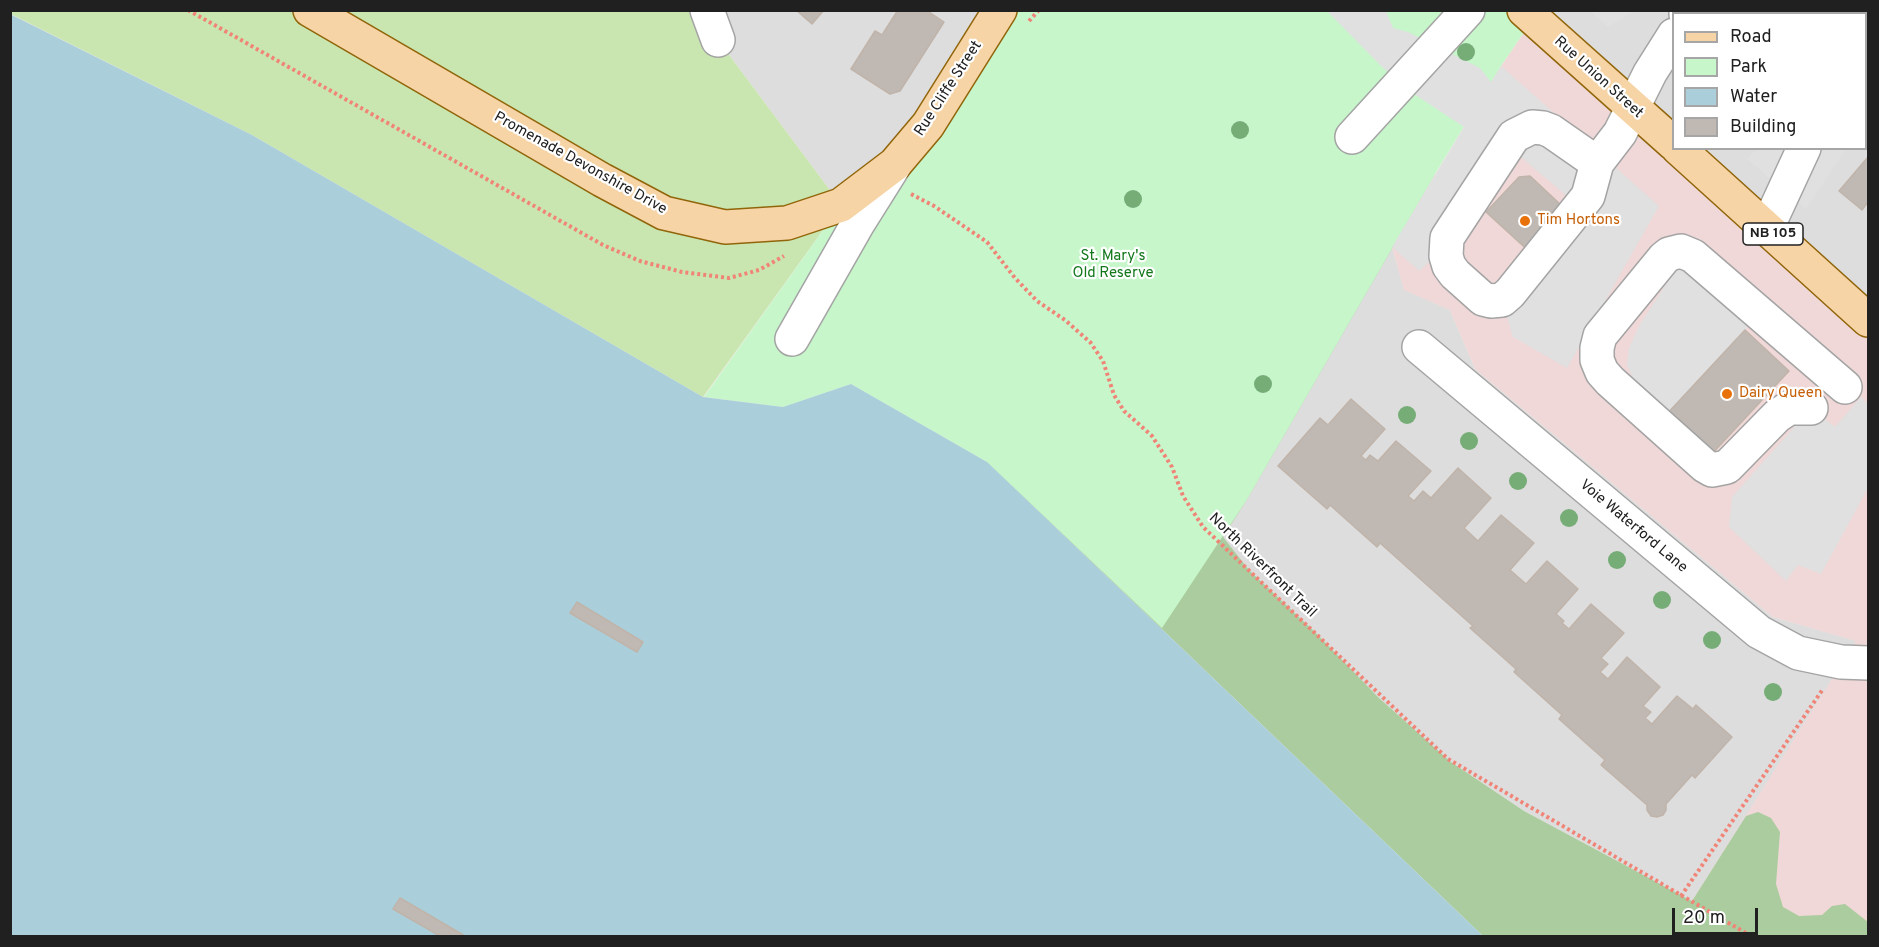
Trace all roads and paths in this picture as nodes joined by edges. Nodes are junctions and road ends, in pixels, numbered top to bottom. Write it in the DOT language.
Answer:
graph roads {
  1 [pos="310,10"];
  2 [pos="1000,10"];
  3 [pos="1468,10"];
  4 [pos="1524,10"];
  5 [pos="1672,38"];
  6 [pos="1633,109"];
  7 [pos="1352,137"];
  8 [pos="1672,142"];
  9 [pos="1680,150"];
  10 [pos="1803,150"];
  11 [pos="1597,163"];
  12 [pos="895,164"];
  13 [pos="909,193"];
  14 [pos="1767,228"];
  15 [pos="1869,320"];
  16 [pos="792,339"];
  17 [pos="1419,347"];
  18 [pos="1845,387"];
  19 [pos="1812,408"];
  20 [pos="1855,662"];
  21 [pos="1681,896"];
  22 [pos="1751,936"];
  1 -- 12 [label="main road, Promenade Devonshire Drive"];
  2 -- 12 [label="main road, Rue Cliffe Street"];
  3 -- 7 [label="street"];
  4 -- 6 [label="main road, Rue Union Street"];
  5 -- 6 [label="street"];
  6 -- 8 [label="main road, Rue Union Street"];
  6 -- 11 [label="street"];
  9 -- 14 [label="main road, NB 105"];
  10 -- 14 [label="street"];
  11 -- 11 [label="street"];
  12 -- 16 [label="street"];
  13 -- 21 [label="path, North Riverfront Trail"];
  14 -- 15 [label="main road, NB 105"];
  17 -- 20 [label="street, Voie Waterford Lane"];
  18 -- 19 [label="street"];
  20 -- 21 [label="path"];
  21 -- 22 [label="path, North Riverfront Trail"];
}
